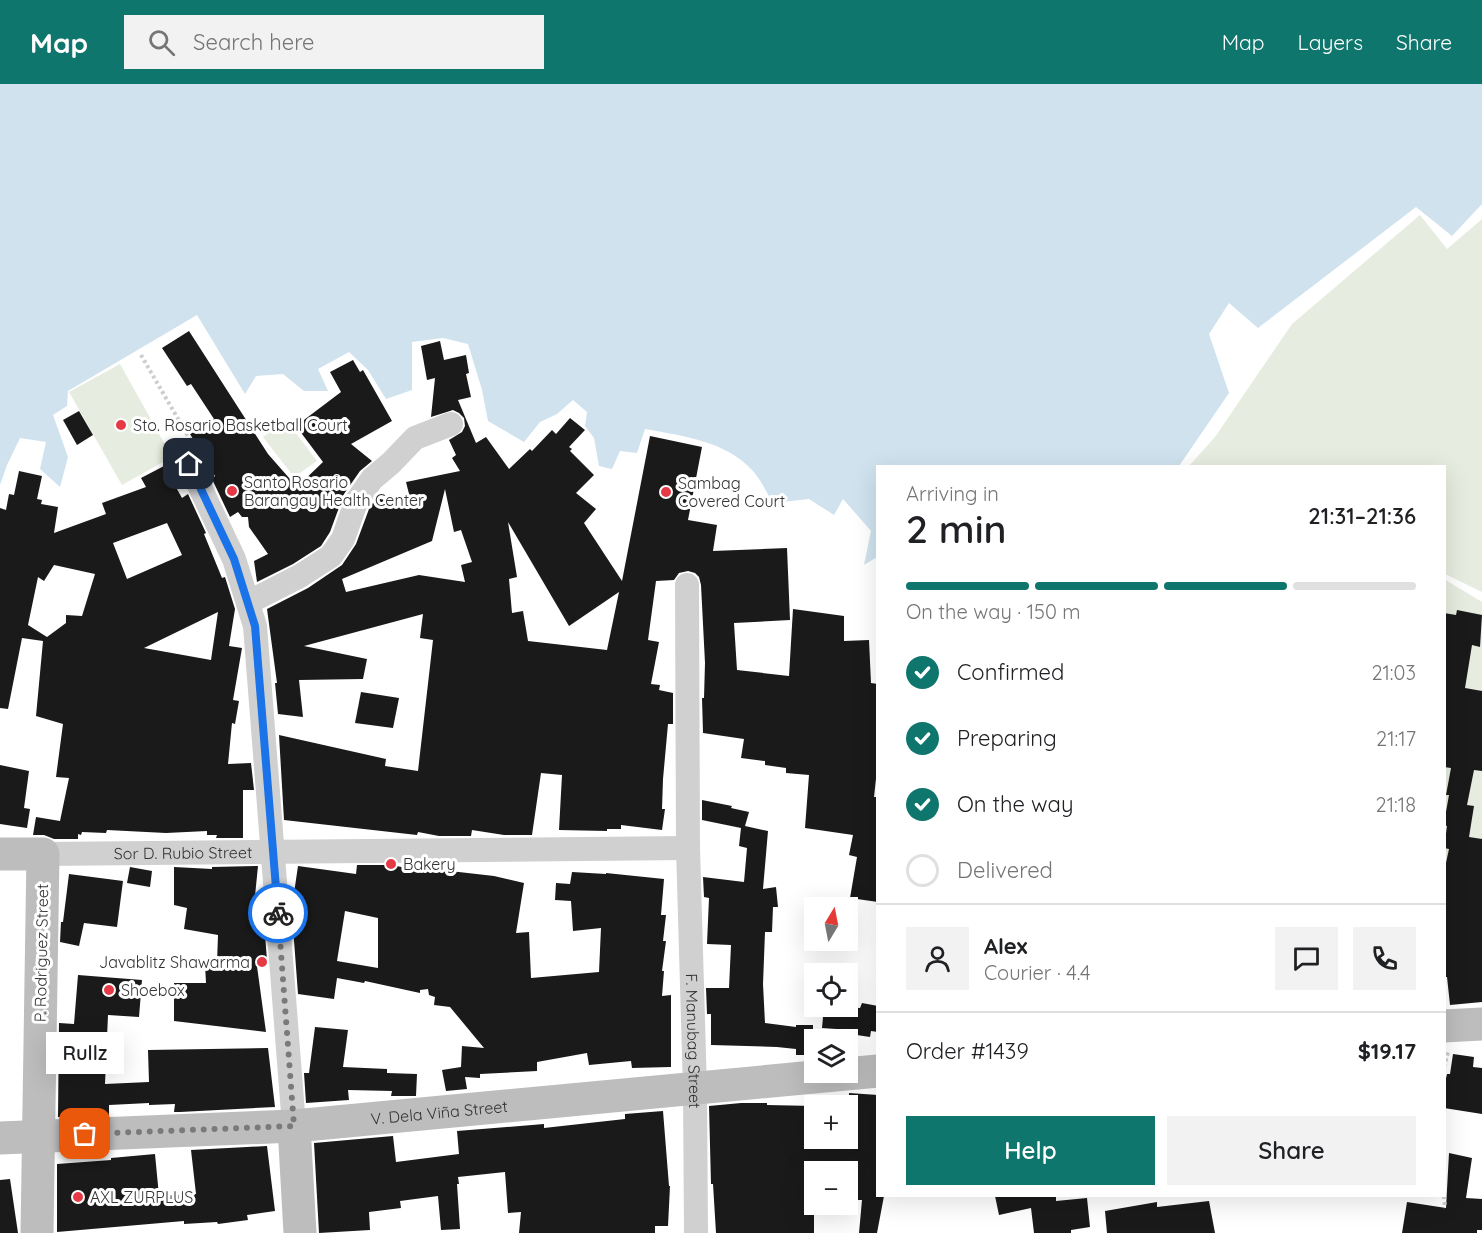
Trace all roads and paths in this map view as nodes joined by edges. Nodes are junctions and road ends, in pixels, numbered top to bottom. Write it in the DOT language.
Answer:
graph roads {
  1 [pos="141,355"];
  2 [pos="450,424"];
  3 [pos="189,464"];
  4 [pos="687,585"];
  5 [pos="249,602"];
  6 [pos="688,848"];
  7 [pos="273,852"];
  8 [pos="0,854"];
  9 [pos="43,854"];
  10 [pos="1482,1024"];
  11 [pos="1446,1026"];
  12 [pos="876,1071"];
  13 [pos="695,1089"];
  14 [pos="294,1126"];
  15 [pos="39,1136"];
  16 [pos="0,1138"];
  17 [pos="1444,1197"];
  18 [pos="1445,1208"];
  19 [pos="37,1233"];
  20 [pos="294,1233"];
  21 [pos="300,1233"];
  22 [pos="696,1233"];
  1 -- 3 [label="path"];
  2 -- 5 [label="street"];
  3 -- 5 [label="street"];
  4 -- 6 [label="street, F. Manubag Street"];
  5 -- 7 [label="street"];
  6 -- 7 [label="street, Sor D. Rubio Street"];
  6 -- 13 [label="street, F. Manubag Street"];
  7 -- 9 [label="street, Sor D. Rubio Street"];
  7 -- 14 [label="street"];
  8 -- 9 [label="main road, Sor D. Rubio Street"];
  9 -- 15 [label="main road, P. Rodriguez Street"];
  10 -- 11 [label="main road"];
  12 -- 13 [label="main road, V. Dela Viña Street"];
  13 -- 14 [label="main road, V. Dela Viña Street"];
  13 -- 22 [label="street, F. Manubag Street"];
  14 -- 15 [label="main road, V. Dela Viña Street"];
  14 -- 21 [label="main road"];
  15 -- 16 [label="main road, V. Dela Viña Street"];
  15 -- 19 [label="main road, P. Rodriguez Street"];
  17 -- 18 [label="path"];
  20 -- 21 [label="street"];
}
